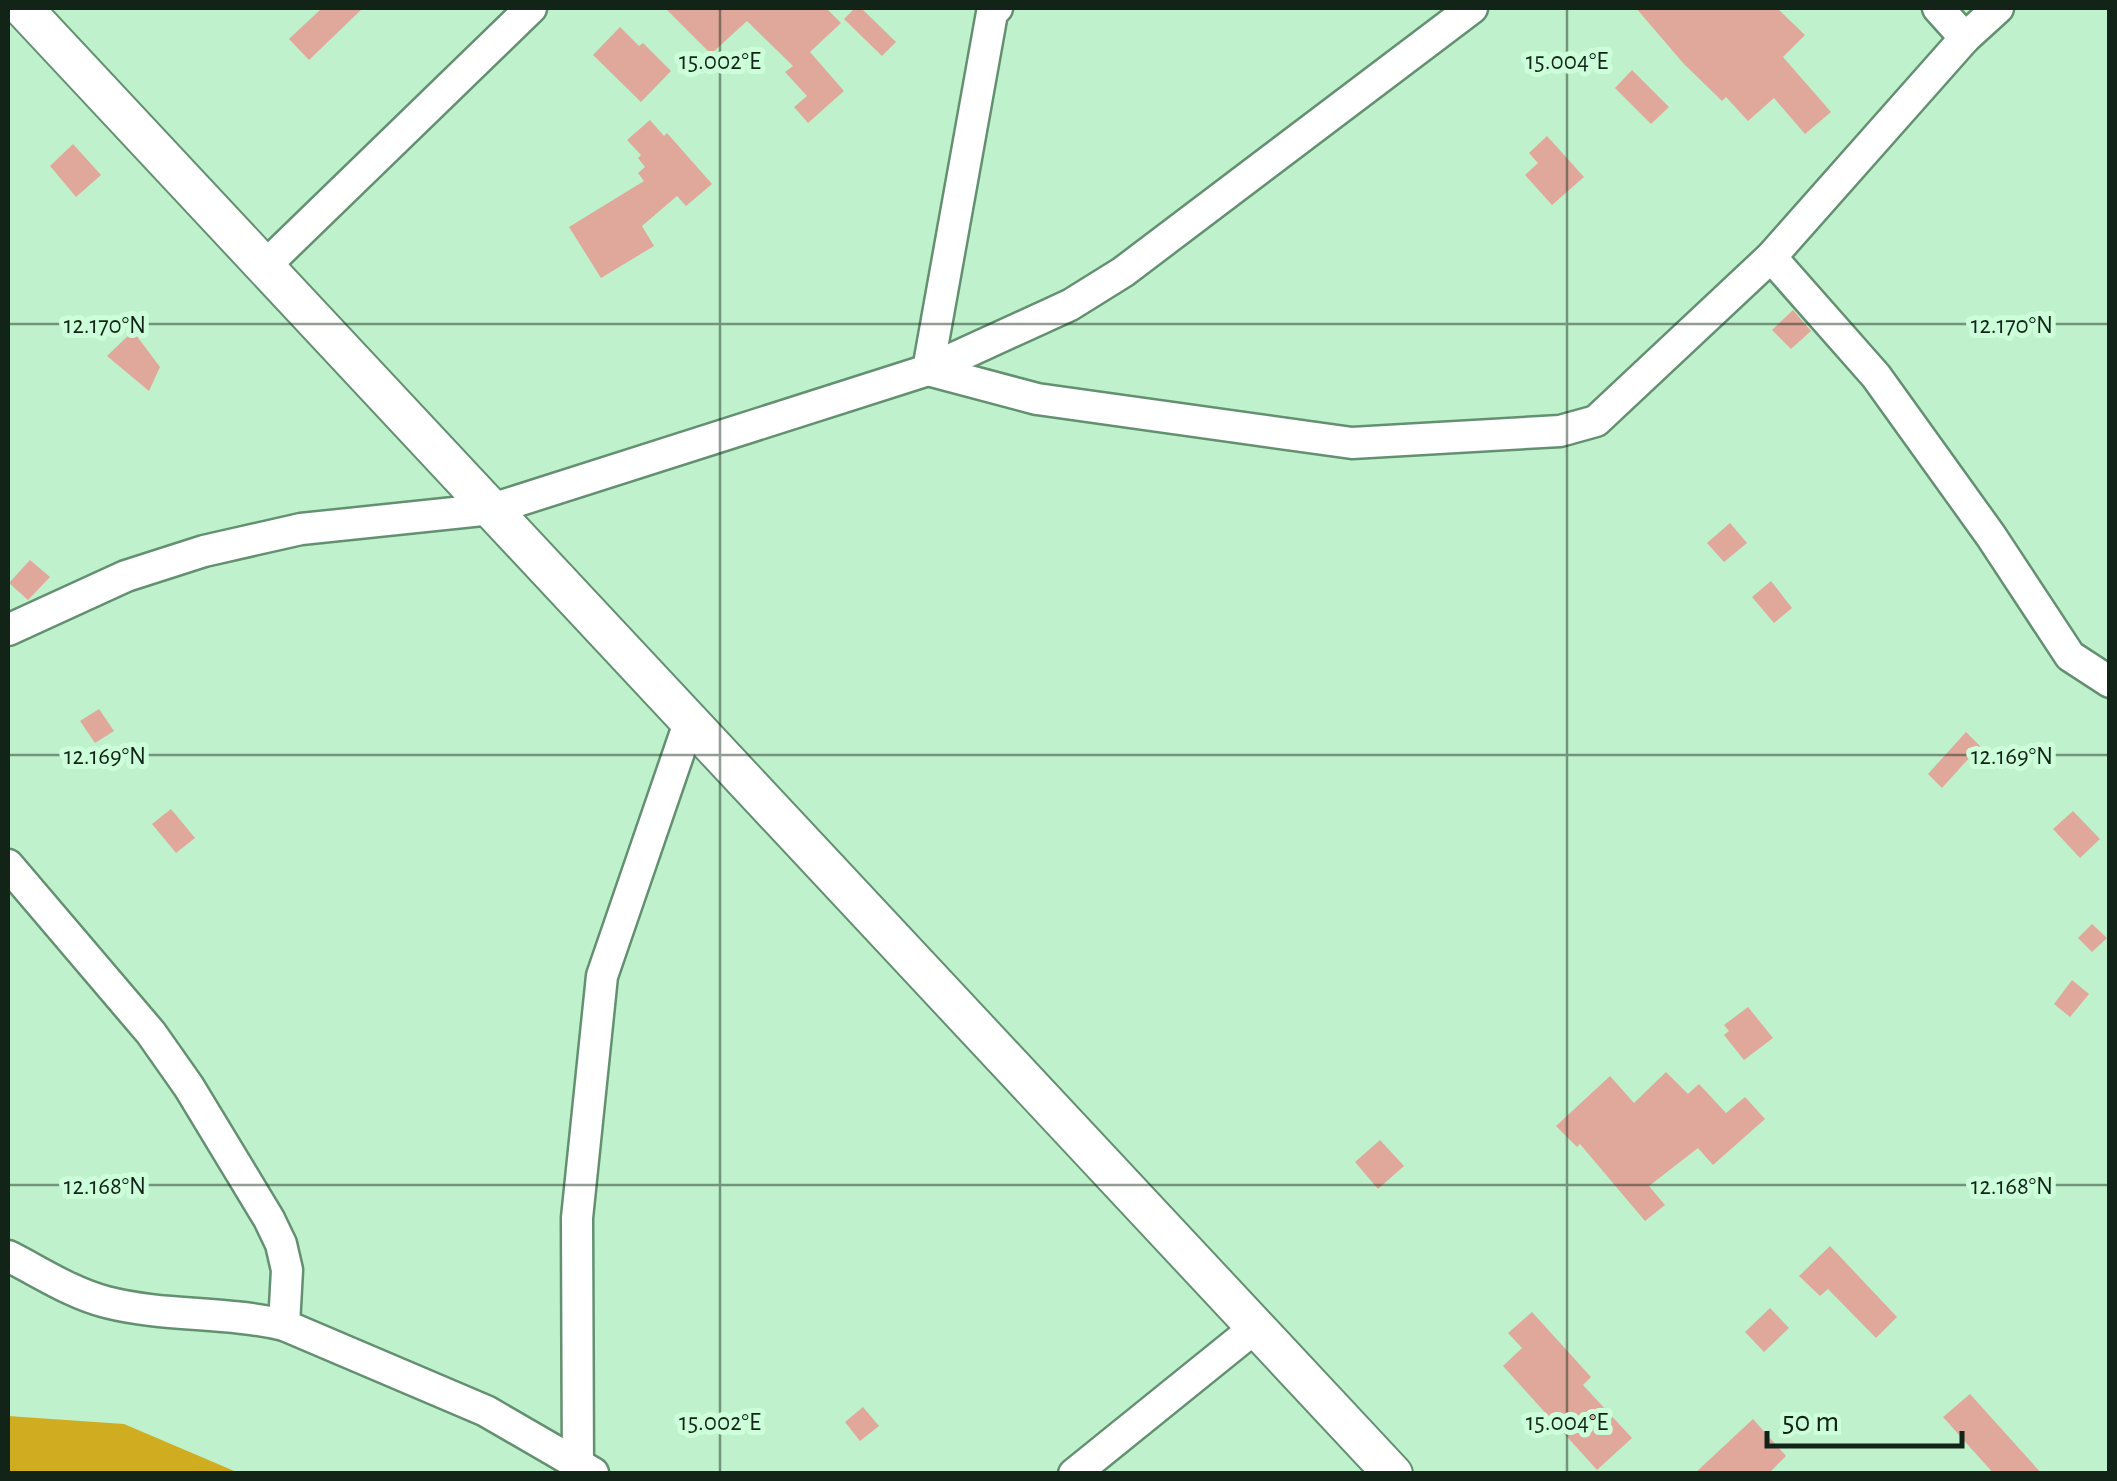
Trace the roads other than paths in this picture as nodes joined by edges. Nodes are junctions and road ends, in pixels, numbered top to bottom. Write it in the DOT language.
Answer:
graph roads {
  1 [pos="23,8"];
  2 [pos="530,8"];
  3 [pos="997,8"];
  4 [pos="1472,8"];
  5 [pos="1938,8"];
  6 [pos="1998,8"];
  7 [pos="1965,38"];
  8 [pos="1770,257"];
  9 [pos="265,266"];
  10 [pos="928,370"];
  11 [pos="492,508"];
  12 [pos="8,630"];
  13 [pos="2110,682"];
  14 [pos="690,720"];
  15 [pos="8,865"];
  16 [pos="8,1256"];
  17 [pos="284,1325"];
  18 [pos="1256,1327"];
  19 [pos="583,1471"];
  20 [pos="1074,1474"];
  21 [pos="1394,1474"];
  1 -- 9 [label="street"];
  2 -- 9 [label="street"];
  3 -- 10 [label="street"];
  4 -- 10 [label="street"];
  5 -- 7 [label="street"];
  6 -- 7 [label="street"];
  7 -- 8 [label="street"];
  8 -- 10 [label="street"];
  8 -- 13 [label="street"];
  9 -- 11 [label="street"];
  10 -- 11 [label="street"];
  11 -- 12 [label="street"];
  11 -- 14 [label="street"];
  14 -- 18 [label="street"];
  14 -- 19 [label="street"];
  15 -- 17 [label="street"];
  16 -- 17 [label="street"];
  17 -- 19 [label="street"];
  18 -- 20 [label="street"];
  18 -- 21 [label="street"];
}
